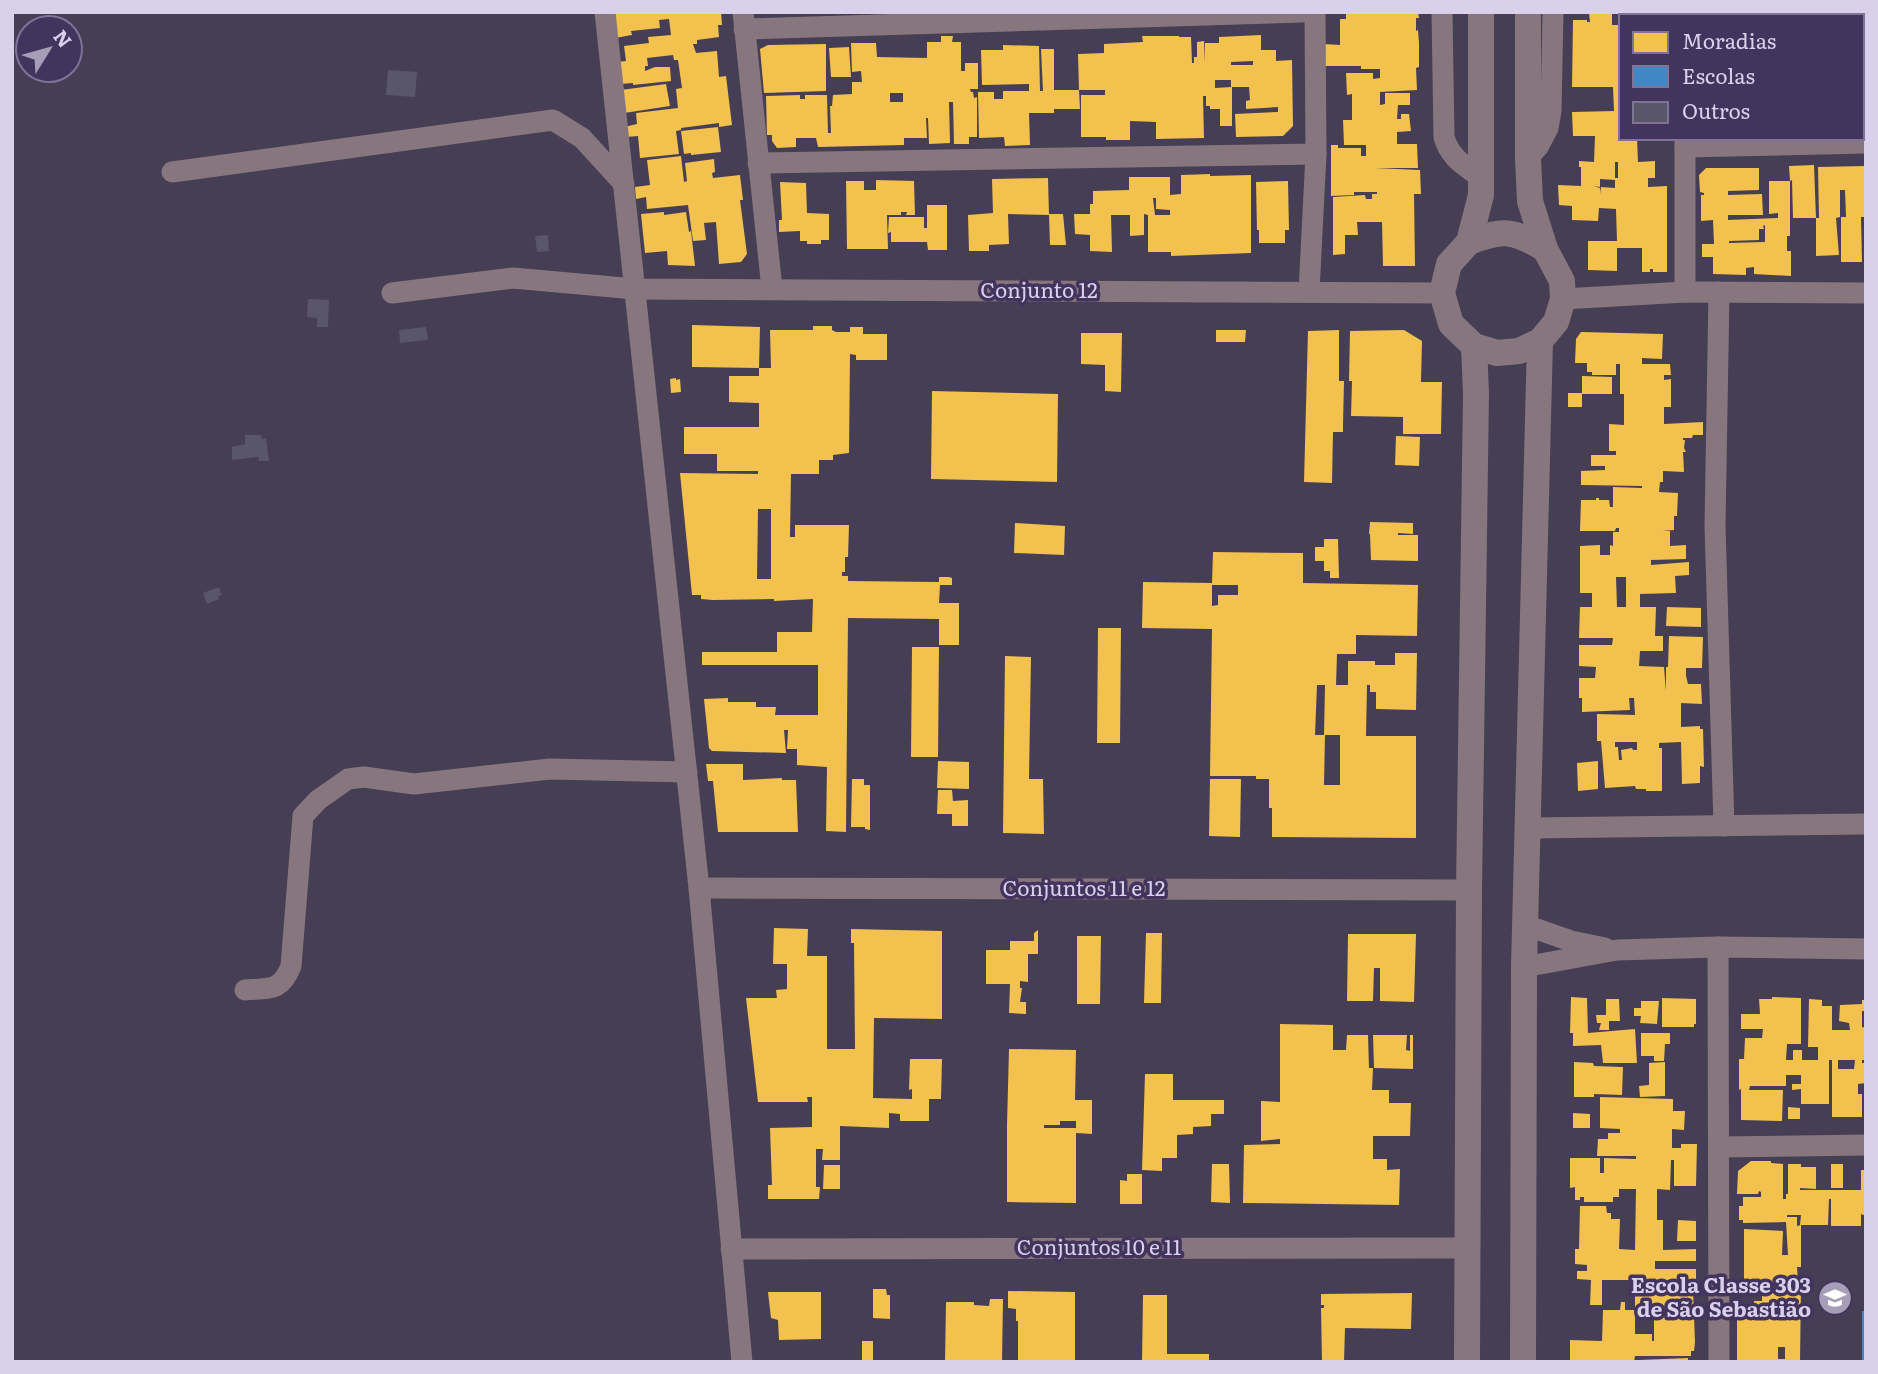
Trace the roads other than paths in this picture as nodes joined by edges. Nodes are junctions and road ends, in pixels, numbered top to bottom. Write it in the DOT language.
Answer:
graph roads {
  1 [pos="605,12"];
  2 [pos="1301,12"];
  3 [pos="1315,12"];
  4 [pos="1442,12"];
  5 [pos="1481,12"];
  6 [pos="1528,12"];
  7 [pos="1553,12"];
  8 [pos="1836,12"];
  9 [pos="1176,14"];
  10 [pos="1825,14"];
  11 [pos="744,21"];
  12 [pos="1828,141"];
  13 [pos="1685,143"];
  14 [pos="1866,143"];
  15 [pos="1316,154"];
  16 [pos="1528,158"];
  17 [pos="758,163"];
  18 [pos="172,172"];
  19 [pos="1481,178"];
  20 [pos="624,184"];
  21 [pos="1469,242"];
  22 [pos="1545,249"];
  23 [pos="635,289"];
  24 [pos="772,289"];
  25 [pos="1309,292"];
  26 [pos="1685,292"];
  27 [pos="1719,292"];
  28 [pos="392,293"];
  29 [pos="1442,293"];
  30 [pos="1866,293"];
  31 [pos="1563,299"];
  32 [pos="1540,341"];
  33 [pos="1474,346"];
  34 [pos="687,772"];
  35 [pos="1866,824"];
  36 [pos="1724,826"];
  37 [pos="1528,828"];
  38 [pos="699,888"];
  39 [pos="1469,890"];
  40 [pos="1525,925"];
  41 [pos="1718,947"];
  42 [pos="1866,949"];
  43 [pos="1617,950"];
  44 [pos="1524,967"];
  45 [pos="245,990"];
  46 [pos="1866,1145"];
  47 [pos="1718,1147"];
  48 [pos="1467,1248"];
  49 [pos="731,1249"];
  50 [pos="743,1362"];
  51 [pos="1467,1362"];
  52 [pos="1523,1362"];
  53 [pos="1719,1362"];
  1 -- 20 [label="street"];
  2 -- 9 [label="street"];
  3 -- 15 [label="street"];
  4 -- 19 [label="street"];
  5 -- 19 [label="street"];
  6 -- 16 [label="street"];
  7 -- 16 [label="street"];
  8 -- 10 [label="street"];
  9 -- 11 [label="street"];
  11 -- 17 [label="street"];
  12 -- 13 [label="street"];
  12 -- 14 [label="street"];
  13 -- 26 [label="street"];
  15 -- 17 [label="street"];
  15 -- 25 [label="street"];
  16 -- 22 [label="street"];
  17 -- 24 [label="street"];
  18 -- 20 [label="street"];
  19 -- 21 [label="street"];
  20 -- 23 [label="street"];
  21 -- 22 [label="street"];
  21 -- 29 [label="street"];
  22 -- 31 [label="street"];
  23 -- 24 [label="street, Conjunto 12"];
  23 -- 28 [label="street, Conjunto 12"];
  23 -- 34 [label="street"];
  24 -- 25 [label="street, Conjunto 12"];
  25 -- 29 [label="street, Conjunto 12"];
  26 -- 27 [label="street"];
  26 -- 31 [label="street"];
  27 -- 30 [label="street"];
  27 -- 36 [label="street"];
  29 -- 33 [label="street"];
  31 -- 32 [label="street"];
  32 -- 33 [label="street"];
  32 -- 37 [label="street"];
  33 -- 39 [label="street"];
  34 -- 38 [label="street"];
  34 -- 45 [label="street"];
  35 -- 36 [label="street"];
  36 -- 37 [label="street"];
  37 -- 40 [label="street"];
  38 -- 39 [label="street, Conjuntos 11 e 12"];
  38 -- 49 [label="street"];
  39 -- 48 [label="street"];
  40 -- 43 [label="street"];
  40 -- 44 [label="street"];
  41 -- 42 [label="street"];
  41 -- 43 [label="street"];
  41 -- 47 [label="street"];
  43 -- 44 [label="street"];
  44 -- 52 [label="street"];
  46 -- 47 [label="street"];
  47 -- 53 [label="street"];
  48 -- 49 [label="street, Conjuntos 10 e 11"];
  48 -- 51 [label="street"];
  49 -- 50 [label="street"];
}
